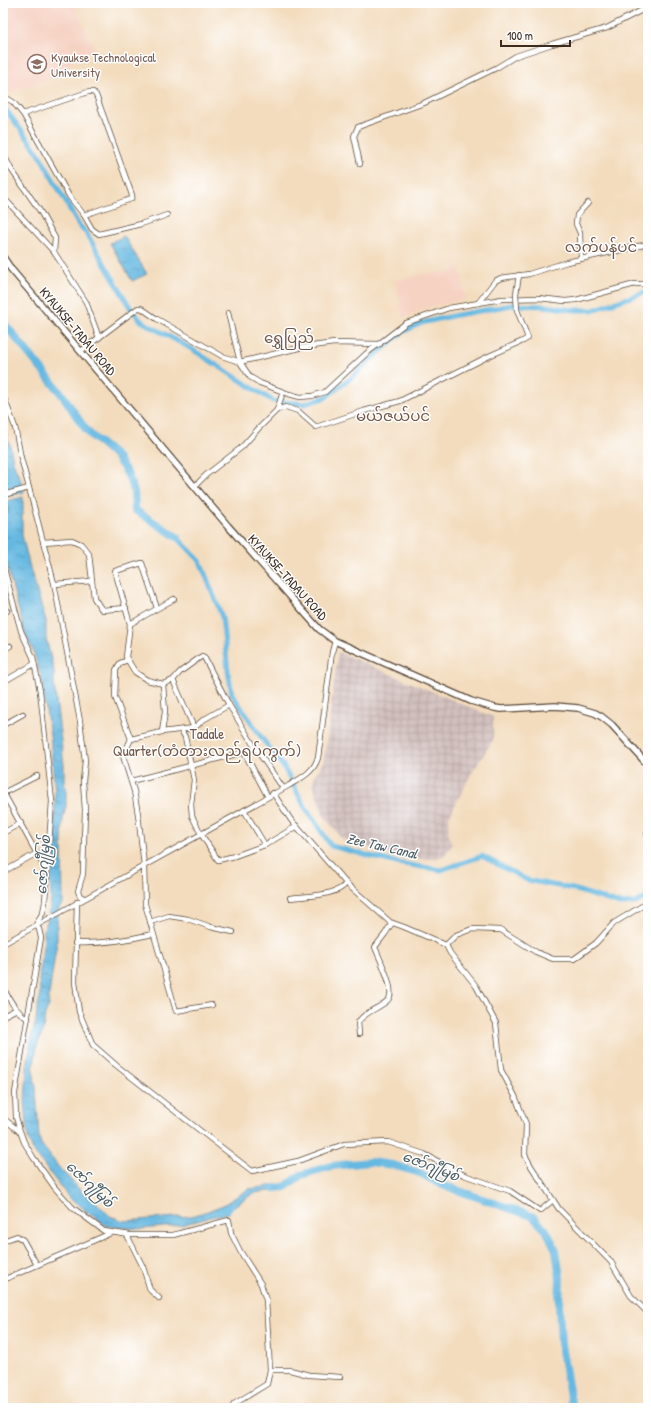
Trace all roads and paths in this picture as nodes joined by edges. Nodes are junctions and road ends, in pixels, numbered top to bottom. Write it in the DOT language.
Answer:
graph roads {
  1 [pos="648,7"];
  2 [pos="3,96"];
  3 [pos="23,114"];
  4 [pos="3,153"];
  5 [pos="360,164"];
  6 [pos="3,197"];
  7 [pos="588,203"];
  8 [pos="84,215"];
  9 [pos="167,215"];
  10 [pos="648,244"];
  11 [pos="54,252"];
  12 [pos="3,257"];
  13 [pos="581,259"];
  14 [pos="519,275"];
  15 [pos="648,284"];
  16 [pos="478,303"];
  17 [pos="228,313"];
  18 [pos="99,338"];
  19 [pos="380,344"];
  20 [pos="81,351"];
  21 [pos="240,362"];
  22 [pos="283,392"];
  23 [pos="3,395"];
  24 [pos="276,410"];
  25 [pos="195,486"];
  26 [pos="29,488"];
  27 [pos="3,496"];
  28 [pos="43,542"];
  29 [pos="3,565"];
  30 [pos="5,579"];
  31 [pos="92,581"];
  32 [pos="54,584"];
  33 [pos="174,599"];
  34 [pos="126,608"];
  35 [pos="157,608"];
  36 [pos="130,624"];
  37 [pos="335,641"];
  38 [pos="10,646"];
  39 [pos="3,650"];
  40 [pos="128,660"];
  41 [pos="34,664"];
  42 [pos="173,680"];
  43 [pos="3,682"];
  44 [pos="163,684"];
  45 [pos="229,705"];
  46 [pos="23,714"];
  47 [pos="3,724"];
  48 [pos="194,728"];
  49 [pos="181,730"];
  50 [pos="162,732"];
  51 [pos="131,739"];
  52 [pos="256,749"];
  53 [pos="244,752"];
  54 [pos="648,765"];
  55 [pos="191,766"];
  56 [pos="37,776"];
  57 [pos="131,781"];
  58 [pos="286,787"];
  59 [pos="3,793"];
  60 [pos="272,793"];
  61 [pos="268,797"];
  62 [pos="244,810"];
  63 [pos="21,823"];
  64 [pos="297,826"];
  65 [pos="3,833"];
  66 [pos="201,834"];
  67 [pos="265,846"];
  68 [pos="37,853"];
  69 [pos="144,865"];
  70 [pos="3,872"];
  71 [pos="48,873"];
  72 [pos="346,883"];
  73 [pos="84,898"];
  74 [pos="290,898"];
  75 [pos="77,902"];
  76 [pos="648,904"];
  77 [pos="150,922"];
  78 [pos="392,923"];
  79 [pos="36,926"];
  80 [pos="233,932"];
  81 [pos="153,934"];
  82 [pos="75,943"];
  83 [pos="3,944"];
  84 [pos="446,945"];
  85 [pos="3,988"];
  86 [pos="212,1006"];
  87 [pos="15,1010"];
  88 [pos="3,1016"];
  89 [pos="28,1019"];
  90 [pos="360,1034"];
  91 [pos="3,1118"];
  92 [pos="20,1131"];
  93 [pos="553,1200"];
  94 [pos="112,1232"];
  95 [pos="127,1235"];
  96 [pos="3,1241"];
  97 [pos="36,1265"];
  98 [pos="3,1280"];
  99 [pos="159,1298"];
  100 [pos="648,1313"];
  101 [pos="270,1370"];
  102 [pos="340,1377"];
  103 [pos="232,1408"];
  1 -- 5 [label="street"];
  2 -- 3 [label="street"];
  3 -- 8 [label="street"];
  3 -- 8 [label="street"];
  4 -- 11 [label="street"];
  6 -- 11 [label="street"];
  7 -- 13 [label="street"];
  8 -- 9 [label="street"];
  10 -- 13 [label="street"];
  11 -- 18 [label="street"];
  12 -- 20 [label="main road, KYAUKSE-TADAU ROAD"];
  13 -- 14 [label="street"];
  14 -- 16 [label="street"];
  14 -- 24 [label="street, bridge"];
  15 -- 16 [label="street"];
  16 -- 19 [label="street"];
  17 -- 21 [label="street"];
  18 -- 20 [label="street"];
  18 -- 21 [label="street"];
  19 -- 21 [label="street"];
  19 -- 22 [label="street"];
  20 -- 25 [label="main road, KYAUKSE-TADAU ROAD"];
  21 -- 22 [label="street"];
  22 -- 24 [label="street"];
  23 -- 26 [label="street"];
  24 -- 25 [label="street"];
  25 -- 37 [label="main road, KYAUKSE-TADAU ROAD"];
  26 -- 27 [label="street"];
  26 -- 28 [label="street"];
  28 -- 31 [label="street"];
  28 -- 32 [label="street"];
  29 -- 30 [label="street"];
  30 -- 41 [label="street"];
  31 -- 32 [label="street"];
  31 -- 34 [label="street"];
  32 -- 73 [label="street"];
  33 -- 35 [label="street"];
  34 -- 35 [label="street"];
  34 -- 36 [label="street"];
  35 -- 36 [label="street"];
  36 -- 40 [label="street"];
  37 -- 54 [label="main road, KYAUKSE-TADAU ROAD"];
  37 -- 58 [label="street"];
  38 -- 39 [label="street"];
  40 -- 44 [label="street"];
  40 -- 51 [label="street"];
  41 -- 43 [label="street"];
  41 -- 71 [label="street"];
  42 -- 44 [label="street"];
  42 -- 45 [label="street"];
  42 -- 48 [label="street"];
  44 -- 50 [label="street"];
  45 -- 48 [label="street"];
  45 -- 52 [label="street"];
  46 -- 47 [label="street"];
  48 -- 49 [label="street"];
  49 -- 50 [label="street"];
  49 -- 55 [label="street"];
  50 -- 51 [label="street"];
  51 -- 57 [label="street"];
  52 -- 53 [label="street"];
  52 -- 58 [label="street"];
  53 -- 55 [label="street"];
  53 -- 61 [label="street"];
  55 -- 57 [label="street"];
  55 -- 66 [label="street"];
  56 -- 59 [label="street"];
  57 -- 69 [label="street"];
  58 -- 60 [label="street"];
  59 -- 63 [label="street"];
  60 -- 61 [label="street"];
  60 -- 64 [label="street"];
  61 -- 62 [label="street"];
  62 -- 66 [label="street"];
  62 -- 67 [label="street"];
  63 -- 65 [label="street"];
  63 -- 68 [label="street"];
  64 -- 67 [label="street"];
  64 -- 72 [label="street"];
  66 -- 67 [label="street"];
  66 -- 69 [label="street"];
  68 -- 70 [label="street"];
  68 -- 71 [label="street"];
  69 -- 73 [label="street"];
  69 -- 77 [label="street"];
  71 -- 79 [label="street"];
  72 -- 74 [label="street"];
  72 -- 78 [label="street"];
  73 -- 75 [label="street"];
  75 -- 79 [label="street"];
  75 -- 82 [label="street"];
  76 -- 84 [label="street"];
  77 -- 80 [label="street"];
  77 -- 81 [label="street"];
  78 -- 84 [label="street"];
  78 -- 90 [label="street"];
  79 -- 83 [label="street"];
  79 -- 89 [label="street"];
  81 -- 82 [label="street"];
  81 -- 86 [label="street"];
  82 -- 93 [label="street"];
  84 -- 93 [label="street"];
  85 -- 87 [label="street"];
  87 -- 88 [label="street"];
  87 -- 89 [label="street"];
  89 -- 92 [label="street"];
  91 -- 92 [label="street"];
  92 -- 94 [label="street"];
  93 -- 100 [label="street"];
  94 -- 95 [label="street"];
  94 -- 97 [label="street"];
  95 -- 99 [label="street"];
  95 -- 101 [label="street"];
  96 -- 97 [label="street"];
  97 -- 98 [label="street"];
  101 -- 102 [label="street"];
  101 -- 103 [label="street"];
}
